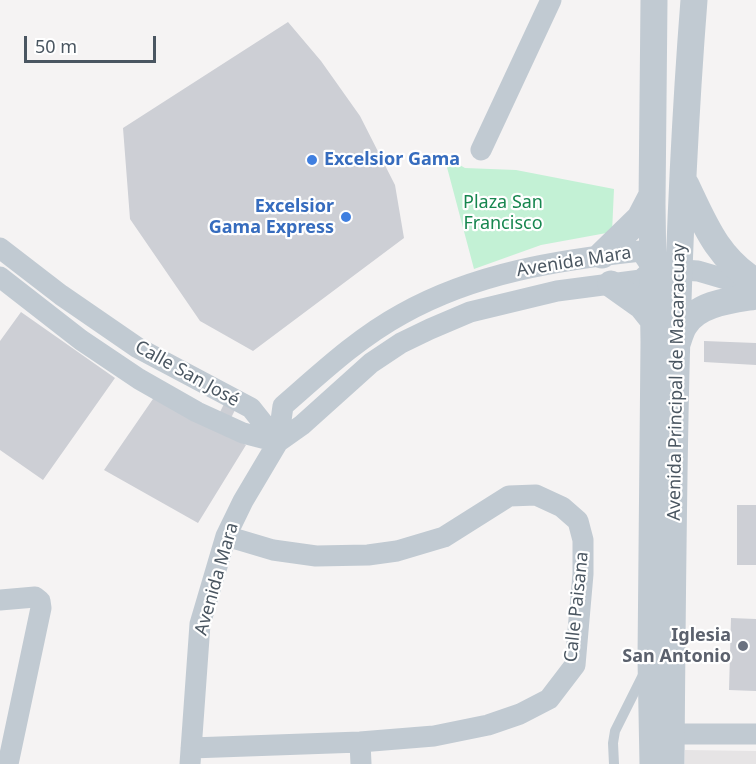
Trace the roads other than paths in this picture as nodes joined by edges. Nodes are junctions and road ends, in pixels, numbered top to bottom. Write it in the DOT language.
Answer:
graph roads {
  1 [pos="551,0"];
  2 [pos="654,0"];
  3 [pos="694,0"];
  4 [pos="481,150"];
  5 [pos="684,181"];
  6 [pos="652,195"];
  7 [pos="0,248"];
  8 [pos="602,255"];
  9 [pos="653,269"];
  10 [pos="680,269"];
  11 [pos="0,277"];
  12 [pos="756,282"];
  13 [pos="611,284"];
  14 [pos="756,288"];
  15 [pos="756,296"];
  16 [pos="654,321"];
  17 [pos="676,345"];
  18 [pos="138,348"];
  19 [pos="124,369"];
  20 [pos="278,442"];
  21 [pos="226,536"];
  22 [pos="0,600"];
  23 [pos="651,659"];
  24 [pos="671,734"];
  25 [pos="756,734"];
  26 [pos="360,742"];
  27 [pos="190,756"];
  28 [pos="8,764"];
  29 [pos="361,764"];
  30 [pos="614,764"];
  31 [pos="653,764"];
  32 [pos="671,764"];
  1 -- 4 [label="street"];
  2 -- 6 [label="street, Avenida Principal de Macaracuay"];
  3 -- 5 [label="street, Avenida Principal de Macaracuay"];
  5 -- 10 [label="street, Avenida Principal de Macaracuay"];
  5 -- 12 [label="street"];
  6 -- 8 [label="street"];
  6 -- 9 [label="street, Avenida Principal de Macaracuay"];
  7 -- 18 [label="street, Calle San José"];
  8 -- 9 [label="street, Avenida Mara"];
  8 -- 20 [label="street, Avenida Mara"];
  9 -- 10 [label="street"];
  9 -- 13 [label="street, Avenida Mara"];
  9 -- 16 [label="street, Avenida Principal de Macaracuay"];
  10 -- 14 [label="street"];
  10 -- 17 [label="street, Avenida Principal de Macaracuay"];
  11 -- 19 [label="street, Calle San José"];
  13 -- 16 [label="street"];
  13 -- 20 [label="street, Avenida Mara"];
  15 -- 17 [label="street"];
  16 -- 23 [label="street, Avenida Principal de Macaracuay"];
  17 -- 24 [label="street, Avenida Principal de Macaracuay"];
  18 -- 19 [label="street"];
  18 -- 20 [label="street, Calle San José"];
  19 -- 20 [label="street, Calle San José"];
  20 -- 21 [label="street, Avenida Mara"];
  21 -- 26 [label="street, Calle Paisana"];
  21 -- 27 [label="street, Avenida Mara"];
  22 -- 28 [label="street"];
  23 -- 30 [label="lane"];
  23 -- 31 [label="street, Avenida Principal de Macaracuay"];
  24 -- 25 [label="street"];
  24 -- 32 [label="street, Avenida Principal de Macaracuay"];
  26 -- 27 [label="street, Calle Paisana"];
  26 -- 29 [label="street"];
}
